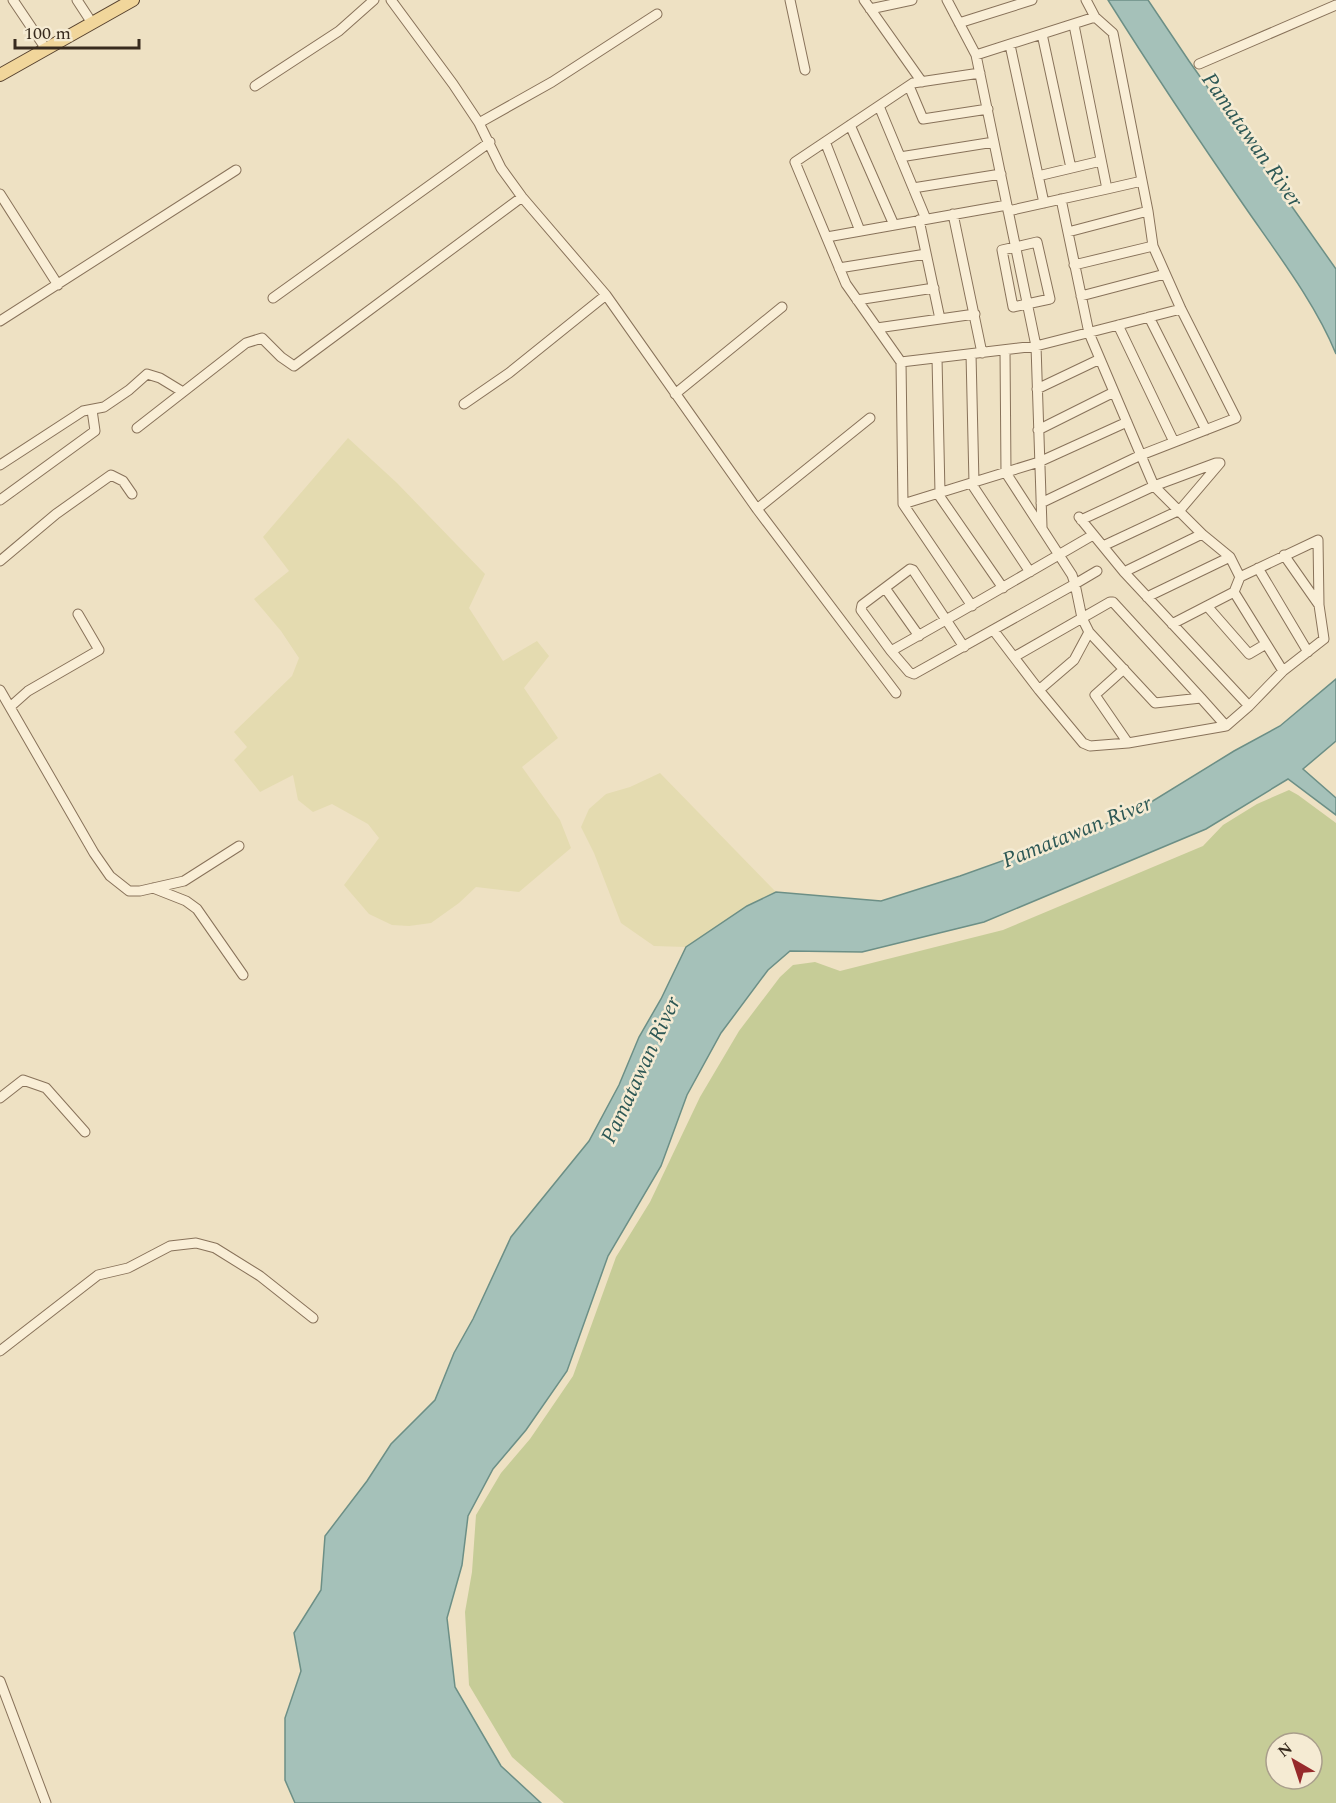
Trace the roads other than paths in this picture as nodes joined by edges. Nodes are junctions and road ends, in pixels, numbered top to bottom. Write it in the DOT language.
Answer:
graph roads {
  1 [pos="14,0"];
  2 [pos="77,0"];
  3 [pos="134,0"];
  4 [pos="374,0"];
  5 [pos="391,0"];
  6 [pos="790,0"];
  7 [pos="864,0"];
  8 [pos="912,0"];
  9 [pos="947,0"];
  10 [pos="1032,0"];
  11 [pos="1086,0"];
  12 [pos="1336,5"];
  13 [pos="870,9"];
  14 [pos="657,14"];
  15 [pos="1095,17"];
  16 [pos="92,23"];
  17 [pos="959,23"];
  18 [pos="1074,25"];
  19 [pos="1042,34"];
  20 [pos="1010,45"];
  21 [pos="46,49"];
  22 [pos="976,55"];
  23 [pos="1199,64"];
  24 [pos="805,70"];
  25 [pos="980,74"];
  26 [pos="0,75"];
  27 [pos="922,82"];
  28 [pos="255,86"];
  29 [pos="909,86"];
  30 [pos="879,106"];
  31 [pos="987,109"];
  32 [pos="479,123"];
  33 [pos="850,125"];
  34 [pos="490,142"];
  35 [pos="994,142"];
  36 [pos="826,144"];
  37 [pos="900,157"];
  38 [pos="1101,161"];
  39 [pos="1071,168"];
  40 [pos="236,170"];
  41 [pos="1001,174"];
  42 [pos="1038,176"];
  43 [pos="1142,180"];
  44 [pos="913,188"];
  45 [pos="1107,189"];
  46 [pos="0,194"];
  47 [pos="522,197"];
  48 [pos="1061,199"];
  49 [pos="1044,203"];
  50 [pos="1008,208"];
  51 [pos="1148,212"];
  52 [pos="953,214"];
  53 [pos="923,220"];
  54 [pos="894,225"];
  55 [pos="860,231"];
  56 [pos="1068,232"];
  57 [pos="826,237"];
  58 [pos="1016,246"];
  59 [pos="1153,246"];
  60 [pos="926,254"];
  61 [pos="1074,265"];
  62 [pos="839,268"];
  63 [pos="1166,274"];
  64 [pos="58,285"];
  65 [pos="934,288"];
  66 [pos="606,295"];
  67 [pos="1081,296"];
  68 [pos="273,298"];
  69 [pos="857,300"];
  70 [pos="1028,305"];
  71 [pos="782,307"];
  72 [pos="1181,309"];
  73 [pos="975,314"];
  74 [pos="1149,317"];
  75 [pos="940,319"];
  76 [pos="0,321"];
  77 [pos="1118,325"];
  78 [pos="877,328"];
  79 [pos="1089,333"];
  80 [pos="1036,346"];
  81 [pos="1005,350"];
  82 [pos="982,353"];
  83 [pos="970,354"];
  84 [pos="937,358"];
  85 [pos="1100,359"];
  86 [pos="901,362"];
  87 [pos="1037,389"];
  88 [pos="183,392"];
  89 [pos="1114,392"];
  90 [pos="675,394"];
  91 [pos="464,404"];
  92 [pos="92,410"];
  93 [pos="870,418"];
  94 [pos="1127,422"];
  95 [pos="137,428"];
  96 [pos="1038,430"];
  97 [pos="1206,430"];
  98 [pos="1174,442"];
  99 [pos="1141,455"];
  100 [pos="1039,462"];
  101 [pos="0,465"];
  102 [pos="1006,473"];
  103 [pos="972,483"];
  104 [pos="1154,486"];
  105 [pos="939,493"];
  106 [pos="132,494"];
  107 [pos="0,500"];
  108 [pos="1041,503"];
  109 [pos="903,504"];
  110 [pos="757,509"];
  111 [pos="1180,510"];
  112 [pos="1042,527"];
  113 [pos="1202,534"];
  114 [pos="1093,535"];
  115 [pos="1103,546"];
  116 [pos="1059,555"];
  117 [pos="1284,555"];
  118 [pos="1230,557"];
  119 [pos="0,561"];
  120 [pos="1258,568"];
  121 [pos="1097,571"];
  122 [pos="1030,572"];
  123 [pos="1124,572"];
  124 [pos="1240,577"];
  125 [pos="1075,584"];
  126 [pos="885,588"];
  127 [pos="1003,588"];
  128 [pos="1234,592"];
  129 [pos="1147,597"];
  130 [pos="1319,605"];
  131 [pos="972,606"];
  132 [pos="1207,606"];
  133 [pos="78,614"];
  134 [pos="1082,618"];
  135 [pos="947,620"];
  136 [pos="1172,624"];
  137 [pos="994,631"];
  138 [pos="1089,632"];
  139 [pos="919,636"];
  140 [pos="1266,644"];
  141 [pos="964,647"];
  142 [pos="891,651"];
  143 [pos="1308,652"];
  144 [pos="1014,657"];
  145 [pos="1124,669"];
  146 [pos="1283,671"];
  147 [pos="0,690"];
  148 [pos="1039,690"];
  149 [pos="896,693"];
  150 [pos="1201,698"];
  151 [pos="1249,706"];
  152 [pos="10,707"];
  153 [pos="1226,726"];
  154 [pos="1128,743"];
  155 [pos="239,846"];
  156 [pos="153,888"];
  157 [pos="243,975"];
  158 [pos="0,1098"];
  159 [pos="85,1132"];
  160 [pos="313,1318"];
  161 [pos="0,1351"];
  162 [pos="0,1681"];
  163 [pos="46,1803"];
  1 -- 21 [label="street"];
  2 -- 16 [label="street"];
  3 -- 16 [label="main road"];
  4 -- 28 [label="street"];
  5 -- 32 [label="street"];
  6 -- 24 [label="street"];
  7 -- 13 [label="street"];
  8 -- 13 [label="street"];
  9 -- 17 [label="street"];
  10 -- 17 [label="street"];
  11 -- 15 [label="street"];
  12 -- 23 [label="street"];
  13 -- 27 [label="street"];
  14 -- 32 [label="street"];
  15 -- 18 [label="street"];
  15 -- 43 [label="street"];
  16 -- 21 [label="main road"];
  17 -- 22 [label="street"];
  18 -- 19 [label="street"];
  18 -- 38 [label="street"];
  19 -- 20 [label="street"];
  19 -- 39 [label="street"];
  20 -- 22 [label="street"];
  20 -- 42 [label="street"];
  21 -- 26 [label="main road"];
  22 -- 25 [label="street"];
  25 -- 27 [label="street"];
  25 -- 31 [label="street"];
  27 -- 29 [label="street"];
  29 -- 30 [label="street"];
  29 -- 31 [label="street"];
  30 -- 33 [label="street"];
  30 -- 37 [label="street"];
  31 -- 35 [label="street"];
  32 -- 34 [label="street"];
  33 -- 36 [label="street"];
  33 -- 54 [label="street"];
  34 -- 47 [label="street"];
  34 -- 68 [label="street"];
  35 -- 37 [label="street"];
  35 -- 41 [label="street"];
  36 -- 55 [label="street"];
  36 -- 57 [label="street"];
  37 -- 44 [label="street"];
  38 -- 39 [label="street"];
  38 -- 45 [label="street"];
  39 -- 42 [label="street"];
  40 -- 64 [label="street"];
  41 -- 44 [label="street"];
  41 -- 50 [label="street"];
  42 -- 49 [label="street"];
  43 -- 45 [label="street"];
  43 -- 51 [label="street"];
  44 -- 53 [label="street"];
  45 -- 48 [label="street"];
  46 -- 64 [label="street"];
  47 -- 66 [label="street"];
  47 -- 88 [label="street"];
  48 -- 49 [label="street"];
  48 -- 56 [label="street"];
  49 -- 50 [label="street"];
  50 -- 52 [label="street"];
  50 -- 58 [label="street"];
  51 -- 56 [label="street"];
  51 -- 59 [label="street"];
  52 -- 53 [label="street"];
  52 -- 73 [label="street"];
  53 -- 54 [label="street"];
  53 -- 60 [label="street"];
  54 -- 55 [label="street"];
  55 -- 57 [label="street"];
  56 -- 61 [label="street"];
  57 -- 62 [label="street"];
  58 -- 70 [label="street"];
  58 -- 70 [label="street"];
  58 -- 70 [label="street"];
  59 -- 61 [label="street"];
  59 -- 63 [label="street"];
  60 -- 62 [label="street"];
  60 -- 65 [label="street"];
  61 -- 67 [label="street"];
  62 -- 69 [label="street"];
  63 -- 67 [label="street"];
  63 -- 72 [label="street"];
  64 -- 76 [label="street"];
  65 -- 69 [label="street"];
  65 -- 75 [label="street"];
  66 -- 90 [label="street"];
  66 -- 91 [label="street"];
  67 -- 79 [label="street"];
  69 -- 78 [label="street"];
  70 -- 80 [label="street"];
  71 -- 90 [label="street"];
  72 -- 74 [label="street"];
  72 -- 97 [label="street"];
  73 -- 75 [label="street"];
  73 -- 82 [label="street"];
  74 -- 77 [label="street"];
  74 -- 97 [label="street"];
  75 -- 78 [label="street"];
  77 -- 79 [label="street"];
  77 -- 98 [label="street"];
  78 -- 86 [label="street"];
  79 -- 80 [label="street"];
  79 -- 85 [label="street"];
  80 -- 81 [label="street"];
  80 -- 87 [label="street"];
  81 -- 82 [label="street"];
  81 -- 102 [label="street"];
  82 -- 83 [label="street"];
  83 -- 84 [label="street"];
  83 -- 103 [label="street"];
  84 -- 86 [label="street"];
  84 -- 105 [label="street"];
  85 -- 87 [label="street"];
  85 -- 89 [label="street"];
  86 -- 109 [label="street"];
  87 -- 96 [label="street"];
  88 -- 92 [label="street"];
  88 -- 95 [label="street"];
  89 -- 94 [label="street"];
  89 -- 96 [label="street"];
  90 -- 110 [label="street"];
  92 -- 101 [label="street"];
  92 -- 107 [label="street"];
  93 -- 110 [label="street"];
  94 -- 99 [label="street"];
  94 -- 100 [label="street"];
  96 -- 100 [label="street"];
  97 -- 98 [label="street"];
  98 -- 99 [label="street"];
  99 -- 104 [label="street"];
  99 -- 108 [label="street"];
  100 -- 102 [label="street"];
  100 -- 108 [label="street"];
  102 -- 103 [label="street"];
  102 -- 112 [label="street"];
  103 -- 105 [label="street"];
  103 -- 122 [label="street"];
  104 -- 111 [label="street"];
  104 -- 111 [label="street"];
  104 -- 114 [label="street"];
  105 -- 109 [label="street"];
  105 -- 127 [label="street"];
  106 -- 119 [label="street"];
  108 -- 112 [label="street"];
  109 -- 131 [label="street"];
  110 -- 149 [label="street"];
  111 -- 113 [label="street"];
  111 -- 115 [label="street"];
  112 -- 116 [label="street"];
  113 -- 118 [label="street"];
  113 -- 123 [label="street"];
  114 -- 115 [label="street"];
  114 -- 116 [label="street"];
  115 -- 123 [label="street"];
  116 -- 122 [label="street"];
  116 -- 125 [label="street"];
  117 -- 120 [label="street"];
  117 -- 130 [label="street"];
  117 -- 130 [label="street"];
  118 -- 124 [label="street"];
  118 -- 129 [label="street"];
  120 -- 124 [label="street"];
  120 -- 143 [label="street"];
  121 -- 125 [label="street"];
  122 -- 127 [label="street"];
  123 -- 129 [label="street"];
  124 -- 128 [label="street"];
  125 -- 134 [label="street"];
  125 -- 137 [label="street"];
  126 -- 135 [label="street"];
  126 -- 139 [label="street"];
  126 -- 142 [label="street"];
  127 -- 131 [label="street"];
  128 -- 132 [label="street"];
  128 -- 140 [label="street"];
  129 -- 136 [label="street"];
  130 -- 143 [label="street"];
  131 -- 135 [label="street"];
  132 -- 136 [label="street"];
  132 -- 140 [label="street"];
  133 -- 152 [label="street"];
  134 -- 138 [label="street"];
  134 -- 144 [label="street"];
  134 -- 150 [label="street"];
  135 -- 139 [label="street"];
  135 -- 141 [label="street"];
  136 -- 151 [label="street"];
  137 -- 141 [label="street"];
  137 -- 144 [label="street"];
  138 -- 145 [label="street"];
  138 -- 148 [label="street"];
  139 -- 142 [label="street"];
  140 -- 146 [label="street"];
  141 -- 142 [label="street"];
  143 -- 146 [label="street"];
  144 -- 148 [label="street"];
  145 -- 150 [label="street"];
  145 -- 154 [label="street"];
  146 -- 151 [label="street"];
  147 -- 152 [label="street"];
  148 -- 154 [label="street"];
  150 -- 153 [label="street"];
  151 -- 153 [label="street"];
  152 -- 156 [label="street"];
  153 -- 154 [label="street"];
  155 -- 156 [label="street"];
  156 -- 157 [label="street"];
  158 -- 159 [label="street"];
  160 -- 161 [label="street"];
  162 -- 163 [label="street"];
}
